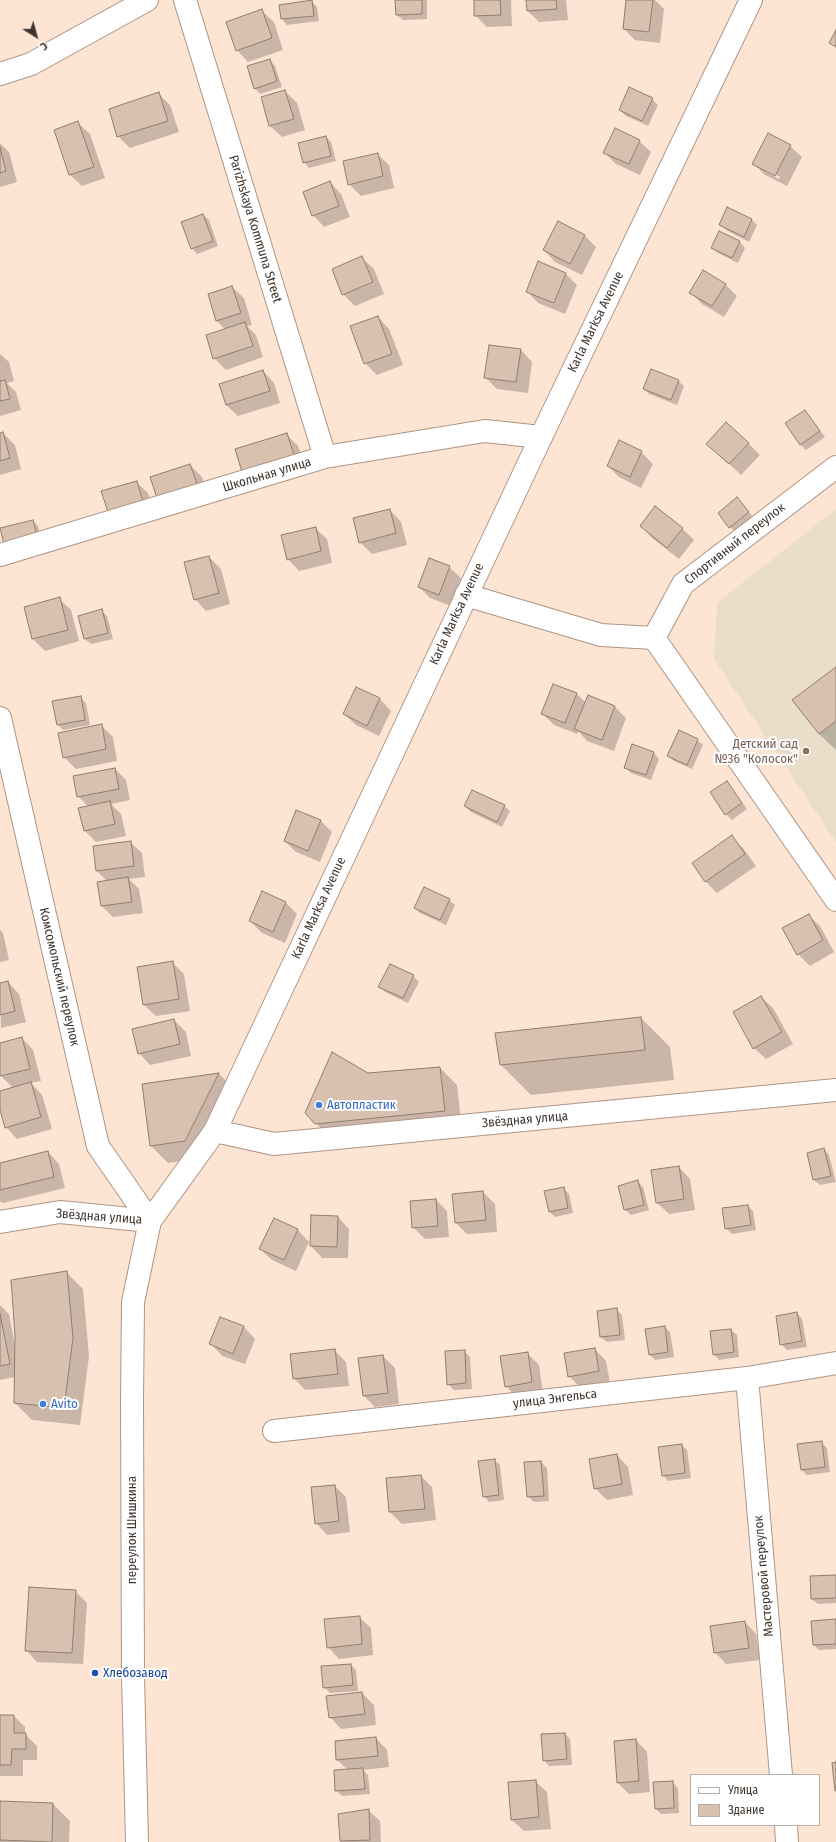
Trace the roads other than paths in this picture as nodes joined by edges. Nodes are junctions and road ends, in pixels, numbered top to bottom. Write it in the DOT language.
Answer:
graph roads {
  1 [pos="147,0"];
  2 [pos="185,0"];
  3 [pos="751,0"];
  4 [pos="0,74"];
  5 [pos="541,436"];
  6 [pos="325,457"];
  7 [pos="836,467"];
  8 [pos="0,555"];
  9 [pos="466,595"];
  10 [pos="654,638"];
  11 [pos="0,718"];
  12 [pos="836,900"];
  13 [pos="836,1090"];
  14 [pos="215,1131"];
  15 [pos="150,1221"];
  16 [pos="0,1222"];
  17 [pos="836,1363"];
  18 [pos="747,1378"];
  19 [pos="274,1432"];
  20 [pos="781,1774"];
  21 [pos="786,1826"];
  22 [pos="137,1842"];
  23 [pos="787,1842"];
  1 -- 4 [label="street"];
  2 -- 6 [label="street, Parizhskaya Kommuna Street"];
  3 -- 5 [label="street, Karla Marksa Avenue"];
  5 -- 6 [label="street, Школьная улица"];
  5 -- 9 [label="street, Karla Marksa Avenue"];
  6 -- 8 [label="street, Школьная улица"];
  7 -- 10 [label="street, Спортивный переулок"];
  9 -- 10 [label="street"];
  9 -- 14 [label="street, Karla Marksa Avenue"];
  10 -- 12 [label="street"];
  11 -- 15 [label="street, Комсомольский переулок"];
  13 -- 14 [label="street, Звёздная улица"];
  14 -- 15 [label="street, Karla Marksa Avenue"];
  15 -- 16 [label="street, Звёздная улица"];
  15 -- 22 [label="street, переулок Шишкина"];
  17 -- 18 [label="street, улица Энгельса"];
  18 -- 19 [label="street, улица Энгельса"];
  18 -- 20 [label="street, Мастеровой переулок"];
  21 -- 23 [label="street"];
}
